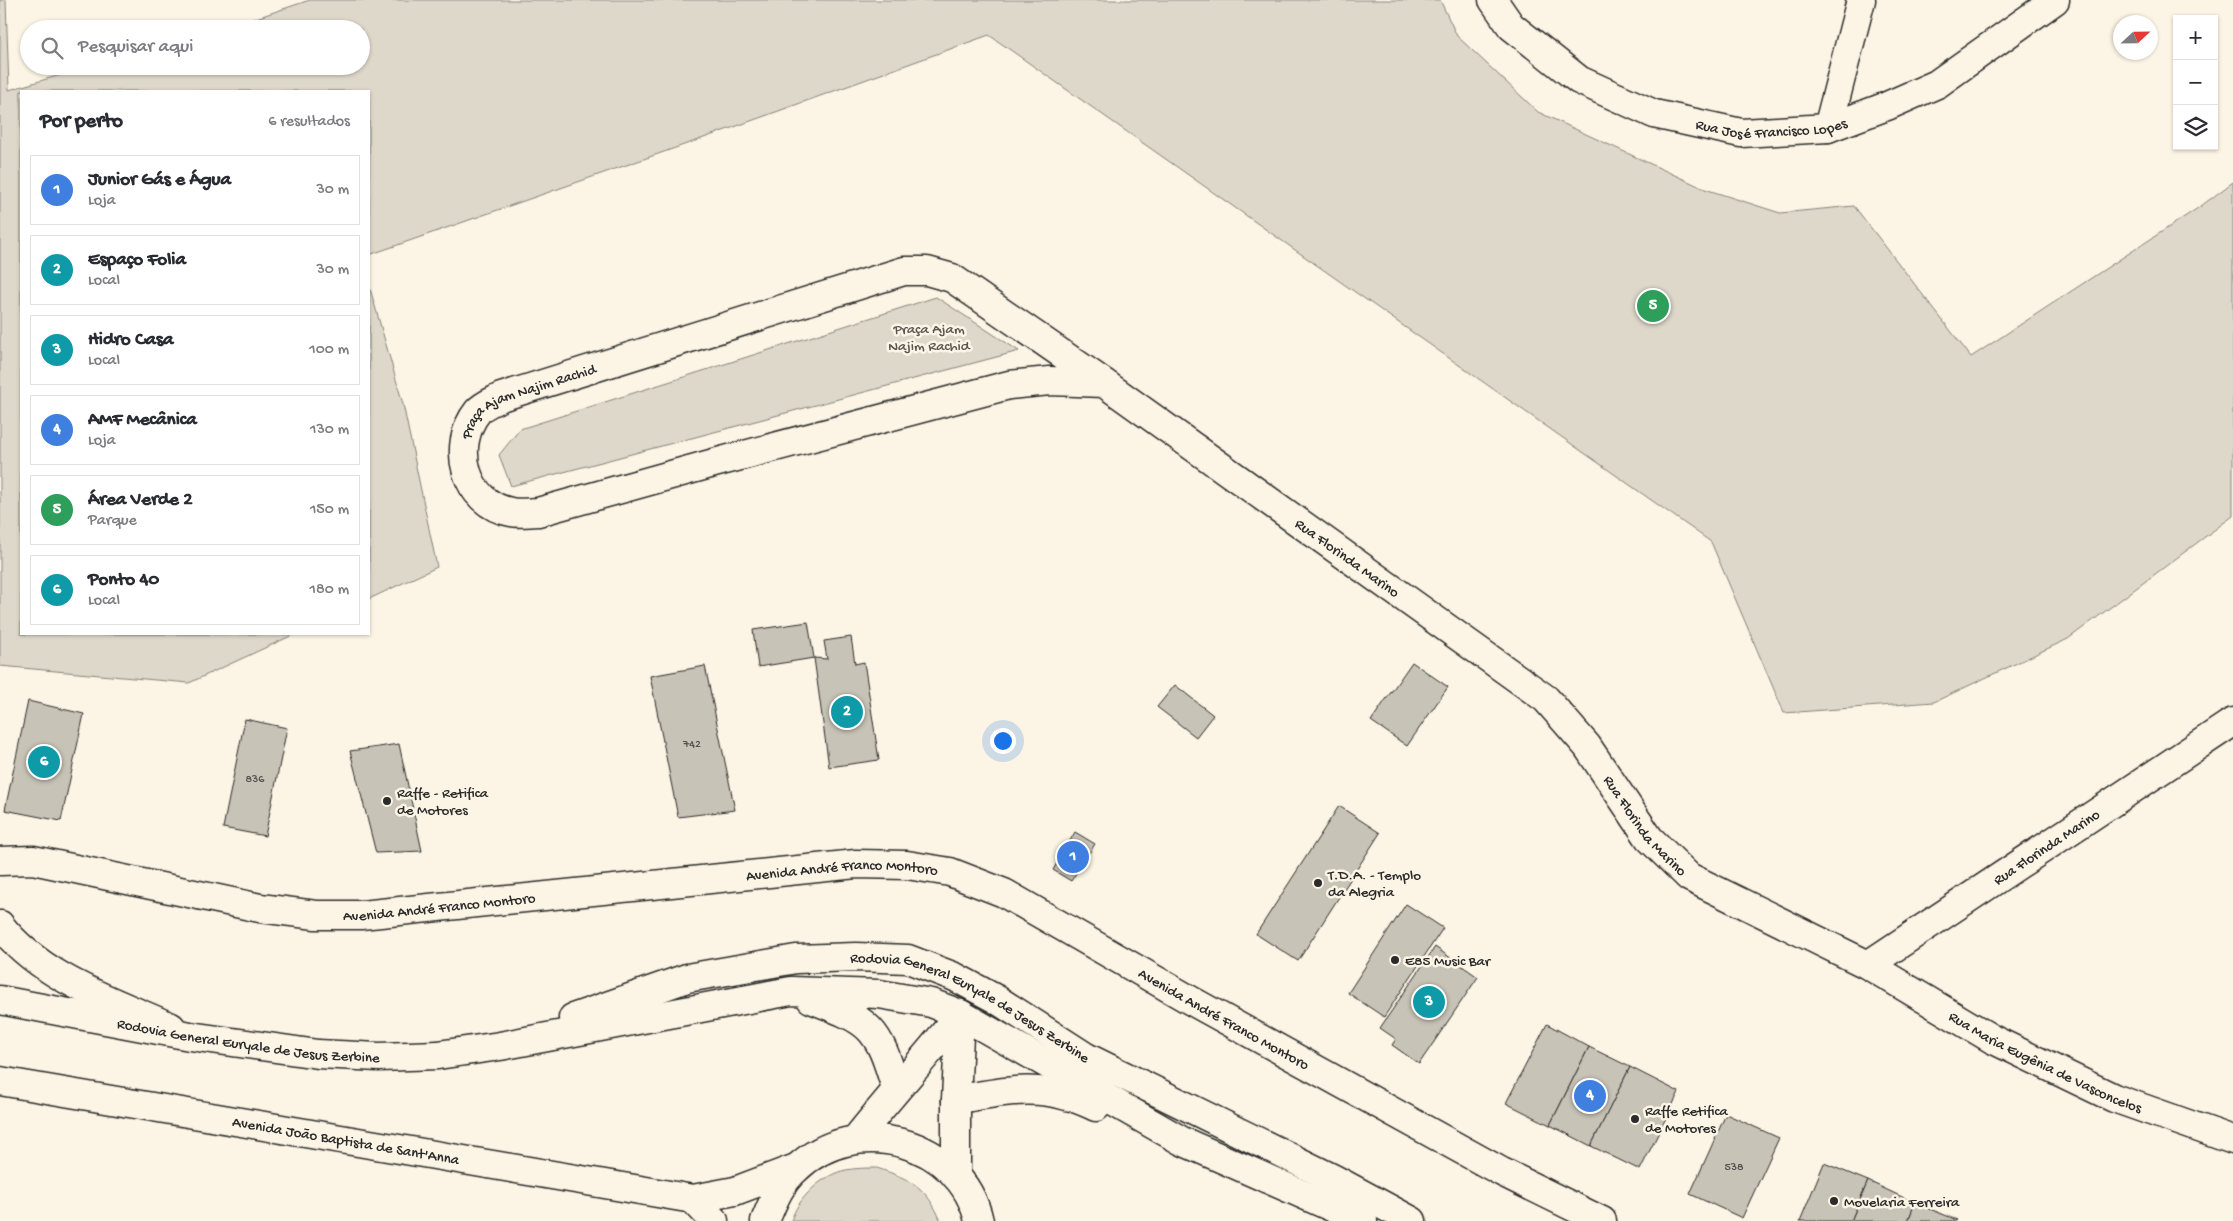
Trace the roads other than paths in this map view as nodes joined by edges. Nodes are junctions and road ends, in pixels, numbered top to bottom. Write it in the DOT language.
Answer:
graph roads {
  1 [pos="1493,0"];
  2 [pos="1861,0"];
  3 [pos="2055,0"];
  4 [pos="1828,128"];
  5 [pos="1104,383"];
  6 [pos="2232,724"];
  7 [pos="0,861"];
  8 [pos="0,925"];
  9 [pos="908,960"];
  10 [pos="1868,965"];
  11 [pos="791,991"];
  12 [pos="0,1000"];
  13 [pos="960,1014"];
  14 [pos="190,1036"];
  15 [pos="500,1046"];
  16 [pos="1086,1057"];
  17 [pos="0,1082"];
  18 [pos="896,1088"];
  19 [pos="956,1100"];
  20 [pos="856,1139"];
  21 [pos="2233,1140"];
  22 [pos="1182,1141"];
  23 [pos="796,1168"];
  24 [pos="956,1176"];
  25 [pos="693,1199"];
  26 [pos="983,1217"];
  27 [pos="714,1221"];
  28 [pos="765,1221"];
  29 [pos="1363,1221"];
  30 [pos="1412,1221"];
  31 [pos="1602,1221"];
  1 -- 4 [label="street, Rua José Francisco Lopes"];
  2 -- 4 [label="street"];
  3 -- 4 [label="street, Rua José Francisco Lopes"];
  5 -- 5 [label="street, Praça Ajam Najim Rachid"];
  5 -- 10 [label="street, Rua Florinda Marino"];
  6 -- 10 [label="street, Rua Florinda Marino"];
  7 -- 31 [label="street, Avenida André Franco Montoro"];
  8 -- 14 [label="street"];
  9 -- 13 [label="street"];
  9 -- 15 [label="street, Rodovia General Euryale de Jesus Zerbine"];
  9 -- 16 [label="street, Rodovia General Euryale de Jesus Zerbine"];
  10 -- 21 [label="street, Rua Maria Eugênia de Vasconcelos"];
  11 -- 13 [label="street, Rodovia General Euryale de Jesus Zerbine"];
  11 -- 15 [label="street, Rodovia General Euryale de Jesus Zerbine"];
  11 -- 18 [label="street"];
  12 -- 14 [label="street, Rodovia General Euryale de Jesus Zerbine"];
  13 -- 16 [label="street"];
  13 -- 18 [label="street"];
  13 -- 19 [label="street"];
  13 -- 22 [label="street, Rodovia General Euryale de Jesus Zerbine"];
  14 -- 15 [label="street, Rodovia General Euryale de Jesus Zerbine"];
  16 -- 30 [label="street, Rodovia General Euryale de Jesus Zerbine"];
  17 -- 25 [label="street, Avenida João Baptista de Sant'Anna"];
  18 -- 20 [label="street"];
  19 -- 22 [label="street"];
  19 -- 24 [label="street"];
  20 -- 23 [label="street"];
  20 -- 24 [label="street"];
  22 -- 29 [label="street, Rodovia General Euryale de Jesus Zerbine"];
  23 -- 25 [label="street, Avenida João Baptista de Sant'Anna"];
  23 -- 28 [label="street"];
  24 -- 26 [label="street"];
  25 -- 27 [label="street"];
}
